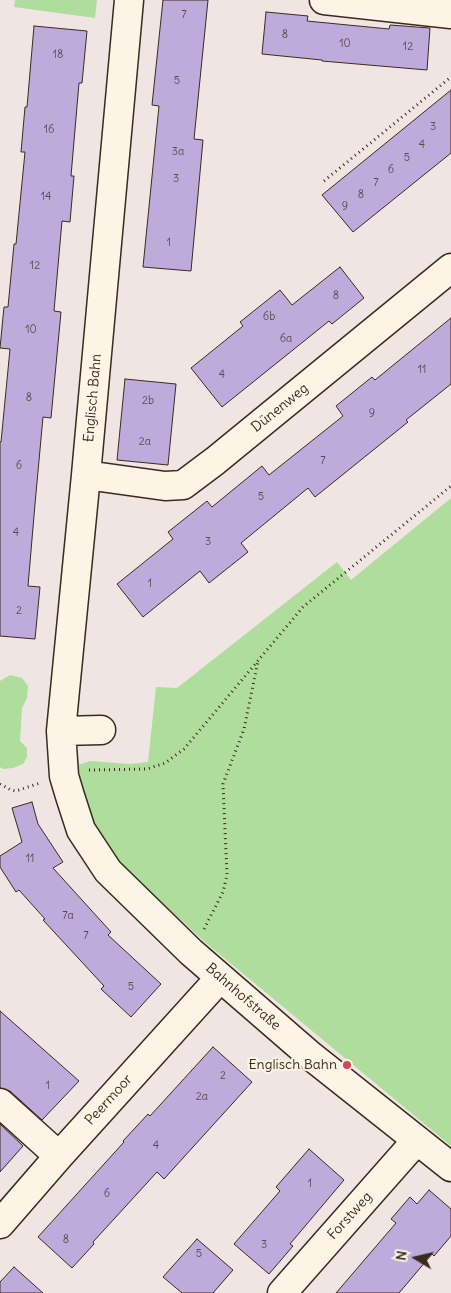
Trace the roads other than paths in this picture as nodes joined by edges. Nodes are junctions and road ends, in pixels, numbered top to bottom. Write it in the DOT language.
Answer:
graph roads {
  1 [pos="129,0"];
  2 [pos="324,0"];
  3 [pos="451,14"];
  4 [pos="451,268"];
  5 [pos="86,475"];
  6 [pos="101,730"];
  7 [pos="61,731"];
  8 [pos="67,786"];
  9 [pos="220,978"];
  10 [pos="0,1103"];
  11 [pos="417,1140"];
  12 [pos="59,1156"];
  13 [pos="451,1167"];
  14 [pos="0,1224"];
  15 [pos="282,1293"];
  1 -- 5 [label="street, Englisch Bahn"];
  2 -- 3 [label="street"];
  4 -- 5 [label="street, Dünenweg"];
  5 -- 7 [label="street, Englisch Bahn"];
  6 -- 7 [label="street"];
  7 -- 8 [label="street, Englisch Bahn"];
  8 -- 9 [label="street, Bahnhofstraße"];
  9 -- 11 [label="street, Bahnhofstraße"];
  9 -- 12 [label="street, Peermoor"];
  10 -- 12 [label="street"];
  11 -- 13 [label="street, Bahnhofstraße"];
  11 -- 15 [label="street, Forstweg"];
  12 -- 14 [label="street, Peermoor"];
}
